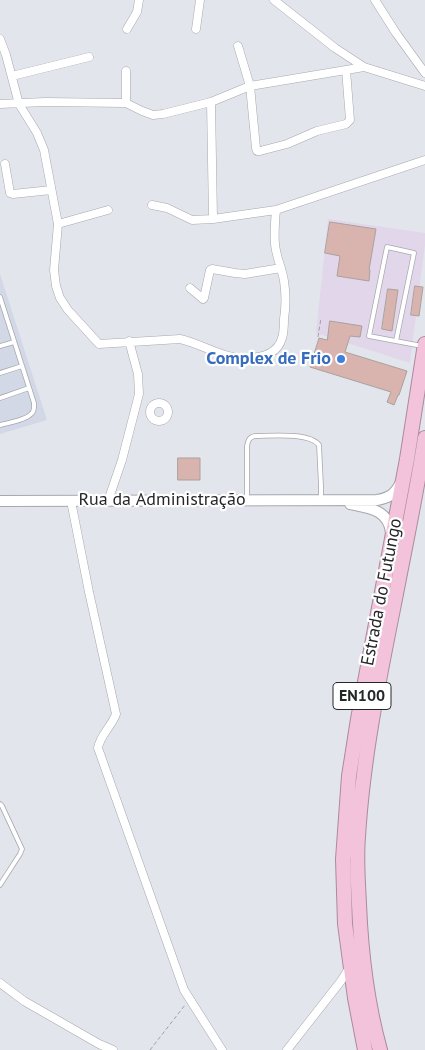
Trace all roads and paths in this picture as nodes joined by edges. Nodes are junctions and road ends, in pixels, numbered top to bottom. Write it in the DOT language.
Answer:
graph roads {
  1 [pos="139,0"];
  2 [pos="200,0"];
  3 [pos="274,0"];
  4 [pos="375,0"];
  5 [pos="127,29"];
  6 [pos="196,29"];
  7 [pos="0,39"];
  8 [pos="238,46"];
  9 [pos="89,57"];
  10 [pos="364,67"];
  11 [pos="346,70"];
  12 [pos="126,71"];
  13 [pos="425,73"];
  14 [pos="12,76"];
  15 [pos="250,86"];
  16 [pos="425,86"];
  17 [pos="211,102"];
  18 [pos="126,103"];
  19 [pos="0,104"];
  20 [pos="19,104"];
  21 [pos="425,160"];
  22 [pos="5,164"];
  23 [pos="51,190"];
  24 [pos="152,205"];
  25 [pos="108,210"];
  26 [pos="276,210"];
  27 [pos="213,219"];
  28 [pos="58,224"];
  29 [pos="280,268"];
  30 [pos="190,288"];
  31 [pos="0,296"];
  32 [pos="7,318"];
  33 [pos="321,318"];
  34 [pos="0,320"];
  35 [pos="318,336"];
  36 [pos="129,341"];
  37 [pos="396,341"];
  38 [pos="14,342"];
  39 [pos="425,345"];
  40 [pos="0,346"];
  41 [pos="22,366"];
  42 [pos="0,373"];
  43 [pos="29,388"];
  44 [pos="0,398"];
  45 [pos="136,408"];
  46 [pos="150,410"];
  47 [pos="0,425"];
  48 [pos="425,438"];
  49 [pos="407,459"];
  50 [pos="323,499"];
  51 [pos="247,500"];
  52 [pos="0,501"];
  53 [pos="71,501"];
  54 [pos="108,501"];
  55 [pos="391,547"];
  56 [pos="0,804"];
  57 [pos="0,885"];
  58 [pos="350,967"];
  59 [pos="0,983"];
  60 [pos="190,999"];
  61 [pos="113,1050"];
  62 [pos="150,1050"];
  63 [pos="222,1050"];
  64 [pos="287,1050"];
  65 [pos="365,1050"];
  66 [pos="380,1050"];
  1 -- 5 [label="street"];
  2 -- 6 [label="street"];
  3 -- 10 [label="street"];
  4 -- 13 [label="street"];
  7 -- 14 [label="street"];
  8 -- 15 [label="street"];
  9 -- 14 [label="street"];
  10 -- 11 [label="street"];
  10 -- 16 [label="street"];
  11 -- 15 [label="street"];
  11 -- 15 [label="street"];
  12 -- 18 [label="street"];
  14 -- 20 [label="street"];
  15 -- 17 [label="street"];
  17 -- 18 [label="street"];
  17 -- 27 [label="street"];
  18 -- 20 [label="street"];
  19 -- 20 [label="street"];
  20 -- 23 [label="street"];
  21 -- 26 [label="street"];
  22 -- 23 [label="street"];
  23 -- 28 [label="street"];
  24 -- 27 [label="street"];
  25 -- 28 [label="street"];
  26 -- 27 [label="street"];
  26 -- 29 [label="street"];
  28 -- 36 [label="street"];
  29 -- 30 [label="street"];
  29 -- 36 [label="street"];
  31 -- 32 [label="lane"];
  32 -- 34 [label="lane"];
  32 -- 38 [label="lane"];
  33 -- 35 [label="path"];
  36 -- 45 [label="street"];
  37 -- 37 [label="lane"];
  37 -- 39 [label="lane"];
  38 -- 40 [label="lane"];
  38 -- 41 [label="lane"];
  39 -- 49 [label="highway, Estrada do Futungo / EN100"];
  41 -- 42 [label="lane"];
  41 -- 43 [label="lane"];
  43 -- 44 [label="lane"];
  43 -- 47 [label="lane"];
  45 -- 46 [label="street"];
  45 -- 54 [label="street"];
  48 -- 66 [label="highway, Estrada do Futungo / EN100"];
  49 -- 50 [label="street"];
  49 -- 55 [label="highway, Estrada do Futungo / EN100"];
  50 -- 51 [label="street, Rua da Administração"];
  50 -- 51 [label="lane"];
  50 -- 55 [label="street"];
  51 -- 54 [label="street, Rua da Administração"];
  52 -- 53 [label="street, Rua da Administração"];
  53 -- 54 [label="street, Rua da Administração"];
  53 -- 60 [label="street"];
  55 -- 58 [label="highway, Estrada do Futungo / EN100"];
  56 -- 57 [label="lane"];
  58 -- 64 [label="street"];
  58 -- 65 [label="highway, Estrada do Futungo / EN100"];
  59 -- 61 [label="street"];
  60 -- 62 [label="path"];
  60 -- 63 [label="street"];
}
